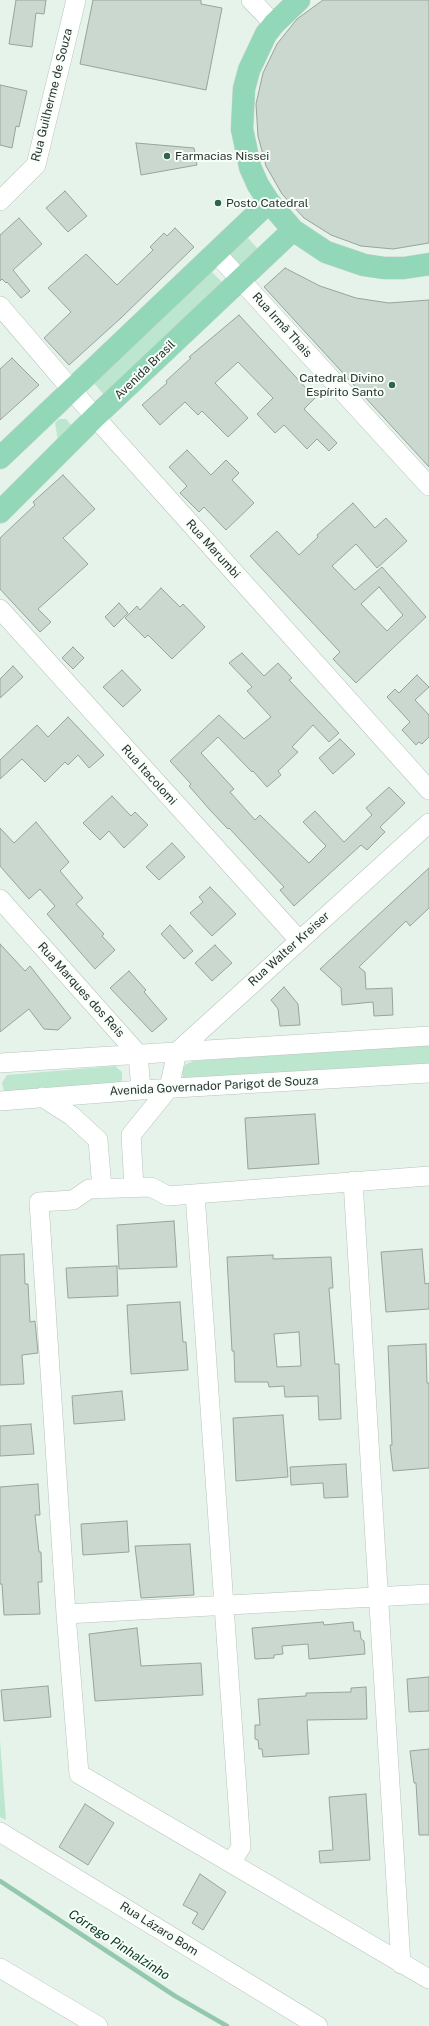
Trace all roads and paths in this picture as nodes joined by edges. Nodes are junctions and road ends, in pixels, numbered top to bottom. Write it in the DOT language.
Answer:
graph roads {
  1 [pos="76,0"];
  2 [pos="251,0"];
  3 [pos="299,0"];
  4 [pos="274,24"];
  5 [pos="0,201"];
  6 [pos="269,202"];
  7 [pos="293,230"];
  8 [pos="216,253"];
  9 [pos="429,264"];
  10 [pos="241,279"];
  11 [pos="0,306"];
  12 [pos="71,390"];
  13 [pos="95,417"];
  14 [pos="0,458"];
  15 [pos="429,486"];
  16 [pos="0,512"];
  17 [pos="0,609"];
  18 [pos="429,790"];
  19 [pos="429,823"];
  20 [pos="0,899"];
  21 [pos="299,940"];
  22 [pos="429,1036"];
  23 [pos="178,1052"];
  24 [pos="138,1054"];
  25 [pos="0,1064"];
  26 [pos="429,1073"];
  27 [pos="169,1088"];
  28 [pos="141,1090"];
  29 [pos="42,1097"];
  30 [pos="0,1101"];
  31 [pos="429,1176"];
  32 [pos="353,1181"];
  33 [pos="134,1188"];
  34 [pos="102,1189"];
  35 [pos="195,1194"];
  36 [pos="429,1594"];
  37 [pos="379,1597"];
  38 [pos="223,1606"];
  39 [pos="66,1614"];
  40 [pos="0,1832"];
  41 [pos="231,1864"];
  42 [pos="402,1964"];
  43 [pos="0,1968"];
  44 [pos="429,1979"];
  45 [pos="98,2026"];
  46 [pos="318,2026"];
  1 -- 5 [label="street, Rua Guilherme de Souza"];
  2 -- 4 [label="street"];
  3 -- 4 [label="main road"];
  4 -- 6 [label="main road"];
  6 -- 7 [label="main road"];
  6 -- 8 [label="main road"];
  7 -- 9 [label="main road"];
  7 -- 10 [label="main road, Avenida Brasil"];
  8 -- 10 [label="street, Rua Irmã Thais"];
  8 -- 12 [label="main road"];
  10 -- 13 [label="main road, Avenida Brasil"];
  10 -- 15 [label="street, Rua Irmã Thais"];
  11 -- 12 [label="street, Rua Marumbi"];
  12 -- 13 [label="street, Rua Marumbi"];
  12 -- 14 [label="main road"];
  13 -- 16 [label="main road, Avenida Brasil"];
  13 -- 18 [label="street, Rua Marumbi"];
  17 -- 21 [label="street, Rua Itacolomi"];
  19 -- 21 [label="street, Rua Walter Kreiser"];
  20 -- 24 [label="street, Rua Marques dos Reis"];
  21 -- 23 [label="street, Rua Walter Kreiser"];
  22 -- 23 [label="street"];
  23 -- 24 [label="street"];
  23 -- 27 [label="street"];
  24 -- 25 [label="street"];
  24 -- 28 [label="street"];
  26 -- 27 [label="street, Avenida Governador Parigot de Souza"];
  27 -- 28 [label="street, Avenida Governador Parigot de Souza"];
  27 -- 33 [label="street"];
  28 -- 29 [label="street, Avenida Governador Parigot de Souza"];
  29 -- 30 [label="street, Avenida Governador Parigot de Souza"];
  29 -- 34 [label="street"];
  31 -- 32 [label="street"];
  32 -- 35 [label="street"];
  32 -- 37 [label="street"];
  33 -- 34 [label="street"];
  33 -- 35 [label="street"];
  34 -- 39 [label="street"];
  35 -- 38 [label="street"];
  36 -- 37 [label="street"];
  37 -- 38 [label="street"];
  37 -- 42 [label="street"];
  38 -- 39 [label="street"];
  38 -- 41 [label="street"];
  39 -- 41 [label="street"];
  40 -- 46 [label="street, Rua Lázaro Bom"];
  41 -- 42 [label="street"];
  42 -- 44 [label="street"];
  43 -- 45 [label="street"];
}
